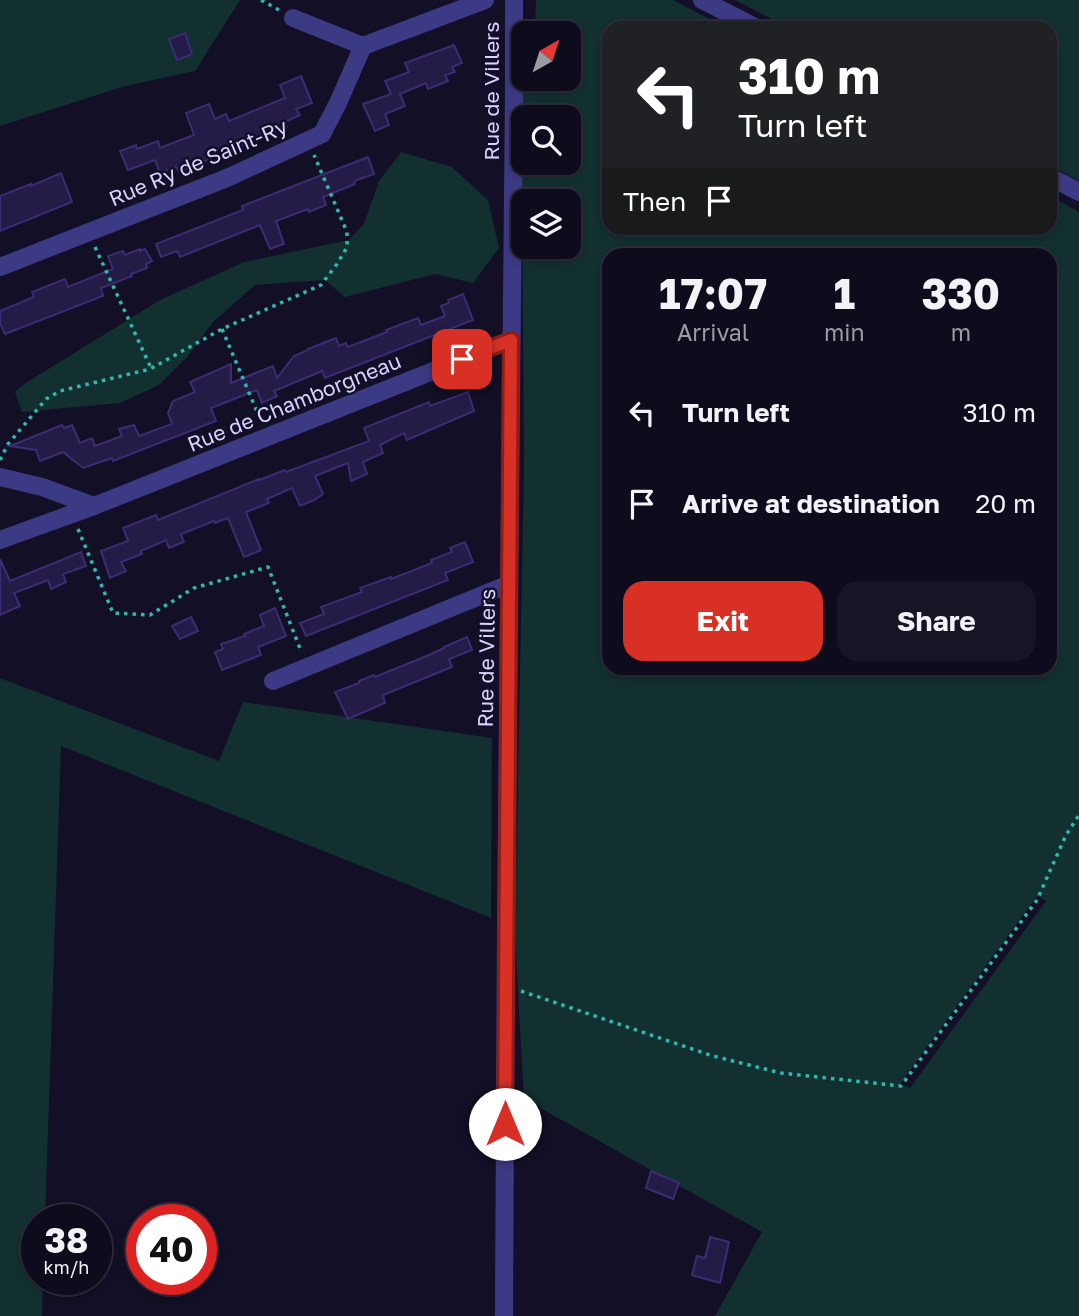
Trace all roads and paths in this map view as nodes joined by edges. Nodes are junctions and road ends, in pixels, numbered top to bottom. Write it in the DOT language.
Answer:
graph roads {
  1 [pos="485,0"];
  2 [pos="514,0"];
  3 [pos="702,0"];
  4 [pos="293,18"];
  5 [pos="743,21"];
  6 [pos="363,46"];
  7 [pos="307,141"];
  8 [pos="1057,181"];
  9 [pos="1079,192"];
  10 [pos="88,232"];
  11 [pos="0,267"];
  12 [pos="222,330"];
  13 [pos="511,340"];
  14 [pos="151,368"];
  15 [pos="268,437"];
  16 [pos="0,460"];
  17 [pos="0,477"];
  18 [pos="94,506"];
  19 [pos="72,514"];
  20 [pos="0,540"];
  21 [pos="509,584"];
  22 [pos="308,667"];
  23 [pos="273,681"];
  24 [pos="1079,815"];
  25 [pos="506,986"];
  26 [pos="504,1316"];
  1 -- 6 [label="street"];
  2 -- 13 [label="street, Rue de Villers"];
  3 -- 5 [label="street"];
  4 -- 6 [label="street"];
  6 -- 7 [label="street, Rue Ry de Saint-Ry"];
  7 -- 10 [label="street, Rue Ry de Saint-Ry"];
  7 -- 12 [label="path"];
  8 -- 9 [label="street"];
  10 -- 11 [label="street, Rue Ry de Saint-Ry"];
  10 -- 14 [label="path"];
  12 -- 14 [label="path"];
  12 -- 15 [label="path"];
  13 -- 15 [label="street, Rue de Chamborgneau"];
  13 -- 21 [label="street, Rue de Villers"];
  14 -- 16 [label="path"];
  15 -- 18 [label="street, Rue de Chamborgneau"];
  17 -- 18 [label="street"];
  18 -- 19 [label="street, Rue de Chamborgneau"];
  19 -- 20 [label="street, Rue de Chamborgneau"];
  19 -- 22 [label="path"];
  21 -- 22 [label="street"];
  21 -- 25 [label="street, Rue de Villers"];
  22 -- 23 [label="street"];
  24 -- 25 [label="path"];
  25 -- 26 [label="street, Rue de Villers"];
}
